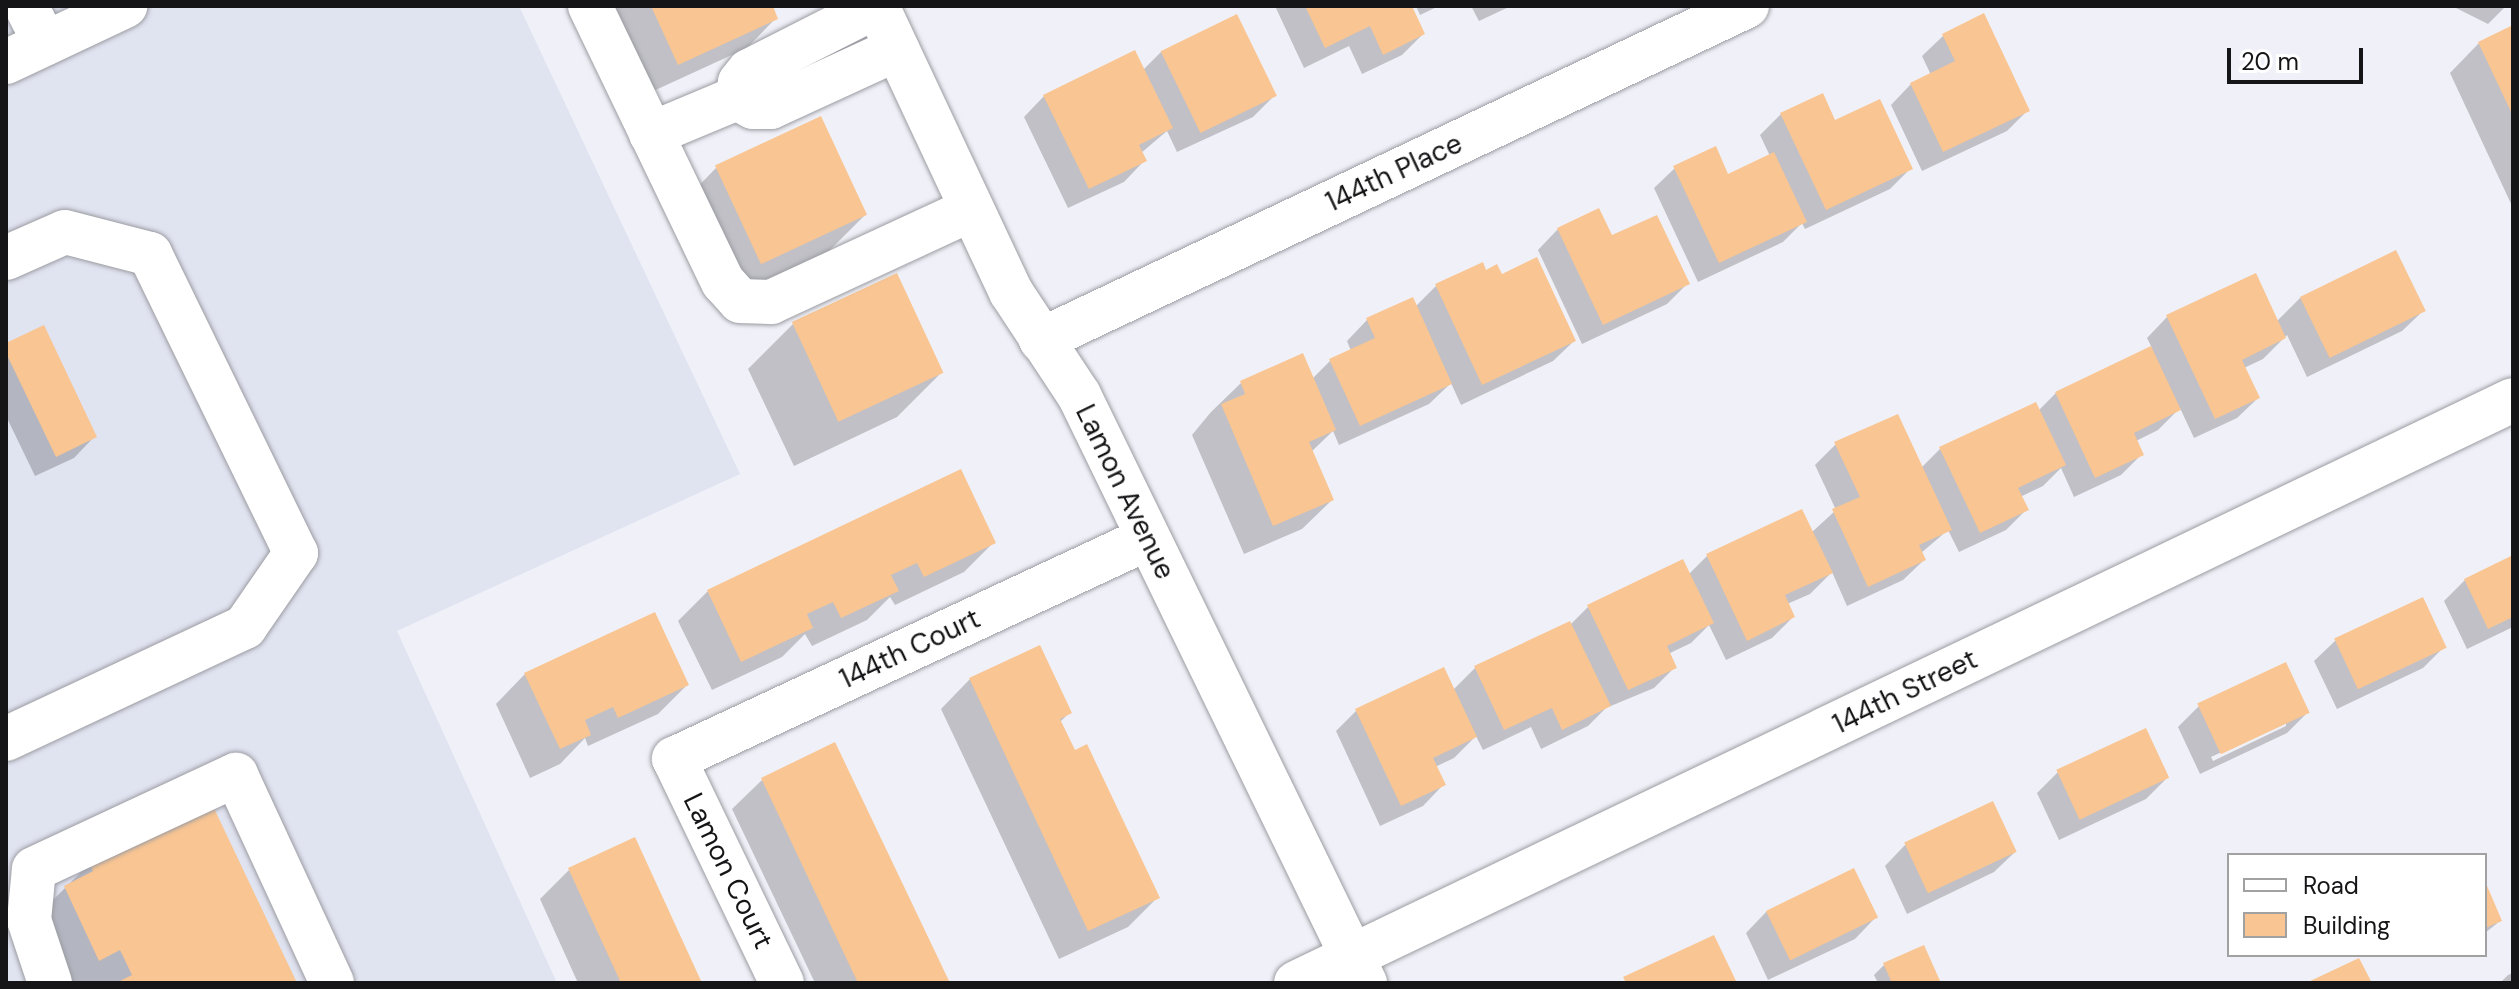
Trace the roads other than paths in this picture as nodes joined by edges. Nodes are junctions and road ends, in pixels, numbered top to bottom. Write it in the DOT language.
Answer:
graph roads {
  1 [pos="125,6"];
  2 [pos="590,6"];
  3 [pos="877,6"];
  4 [pos="1747,6"];
  5 [pos="36,25"];
  6 [pos="897,49"];
  7 [pos="6,62"];
  8 [pos="737,98"];
  9 [pos="651,134"];
  10 [pos="972,209"];
  11 [pos="6,258"];
  12 [pos="1041,340"];
  13 [pos="2513,400"];
  14 [pos="1146,539"];
  15 [pos="6,739"];
  16 [pos="674,759"];
  17 [pos="1359,970"];
  18 [pos="51,983"];
  19 [pos="332,983"];
  20 [pos="782,983"];
  21 [pos="1296,983"];
  1 -- 5 [label="street"];
  2 -- 9 [label="street"];
  3 -- 6 [label="street, Lamon Avenue"];
  3 -- 8 [label="street"];
  4 -- 12 [label="street, 144th Place"];
  5 -- 7 [label="street"];
  6 -- 8 [label="street"];
  6 -- 10 [label="street, Lamon Avenue"];
  8 -- 9 [label="street"];
  9 -- 10 [label="street"];
  10 -- 12 [label="street, Lamon Avenue"];
  11 -- 15 [label="street"];
  12 -- 14 [label="street, Lamon Avenue"];
  13 -- 17 [label="street, 144th Street"];
  14 -- 16 [label="street, 144th Court"];
  14 -- 17 [label="street, Lamon Avenue"];
  16 -- 20 [label="street, Lamon Court"];
  17 -- 21 [label="street, 144th Street"];
  18 -- 19 [label="street"];
}
